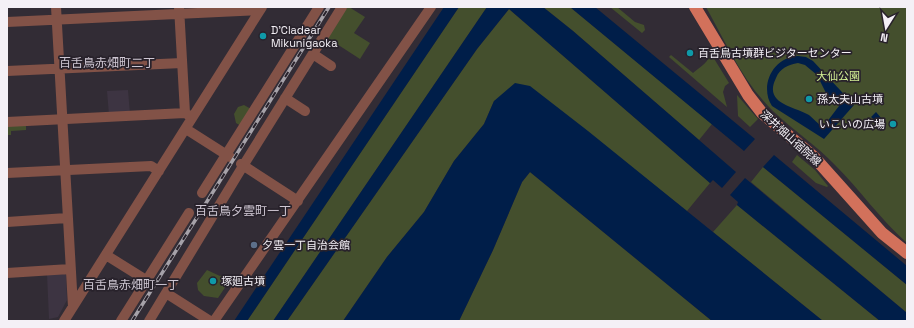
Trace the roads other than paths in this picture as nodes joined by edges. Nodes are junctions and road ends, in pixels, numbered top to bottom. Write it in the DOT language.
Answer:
graph roads {
  1 [pos="56,7"];
  2 [pos="319,7"];
  3 [pos="342,7"];
  4 [pos="431,7"];
  5 [pos="695,7"];
  6 [pos="261,8"];
  7 [pos="179,10"];
  8 [pos="57,19"];
  9 [pos="7,22"];
  10 [pos="313,54"];
  11 [pos="182,63"];
  12 [pos="331,66"];
  13 [pos="59,68"];
  14 [pos="7,71"];
  15 [pos="285,98"];
  16 [pos="305,110"];
  17 [pos="189,115"];
  18 [pos="62,120"];
  19 [pos="7,122"];
  20 [pos="186,129"];
  21 [pos="228,156"];
  22 [pos="242,165"];
  23 [pos="65,170"];
  24 [pos="159,171"];
  25 [pos="7,173"];
  26 [pos="202,193"];
  27 [pos="298,201"];
  28 [pos="189,213"];
  29 [pos="67,218"];
  30 [pos="7,222"];
  31 [pos="907,253"];
  32 [pos="106,255"];
  33 [pos="70,270"];
  34 [pos="7,273"];
  35 [pos="146,280"];
  36 [pos="166,293"];
  37 [pos="73,308"];
  38 [pos="64,321"];
  39 [pos="121,321"];
  40 [pos="149,321"];
  41 [pos="210,321"];
  42 [pos="214,321"];
  1 -- 8 [label="street"];
  2 -- 21 [label="street"];
  3 -- 10 [label="street"];
  4 -- 27 [label="street"];
  5 -- 31 [label="main road, 深井畑山宿院線"];
  6 -- 7 [label="street"];
  6 -- 17 [label="street"];
  7 -- 8 [label="street"];
  7 -- 11 [label="street"];
  8 -- 9 [label="street"];
  8 -- 13 [label="street"];
  10 -- 12 [label="street"];
  10 -- 15 [label="street"];
  11 -- 13 [label="street"];
  11 -- 17 [label="street"];
  13 -- 14 [label="street"];
  13 -- 18 [label="street"];
  15 -- 16 [label="street"];
  15 -- 22 [label="street"];
  17 -- 18 [label="street"];
  17 -- 20 [label="street"];
  18 -- 19 [label="street"];
  18 -- 23 [label="street"];
  20 -- 21 [label="street"];
  20 -- 24 [label="street"];
  21 -- 26 [label="street"];
  22 -- 27 [label="street"];
  22 -- 36 [label="street"];
  23 -- 24 [label="street"];
  23 -- 25 [label="street"];
  23 -- 29 [label="street"];
  24 -- 32 [label="street"];
  27 -- 42 [label="street"];
  28 -- 35 [label="street"];
  29 -- 30 [label="street"];
  29 -- 33 [label="street"];
  32 -- 35 [label="street"];
  32 -- 37 [label="street"];
  33 -- 34 [label="street"];
  33 -- 37 [label="street"];
  35 -- 39 [label="street"];
  36 -- 40 [label="street"];
  36 -- 41 [label="street"];
  37 -- 38 [label="street"];
}
